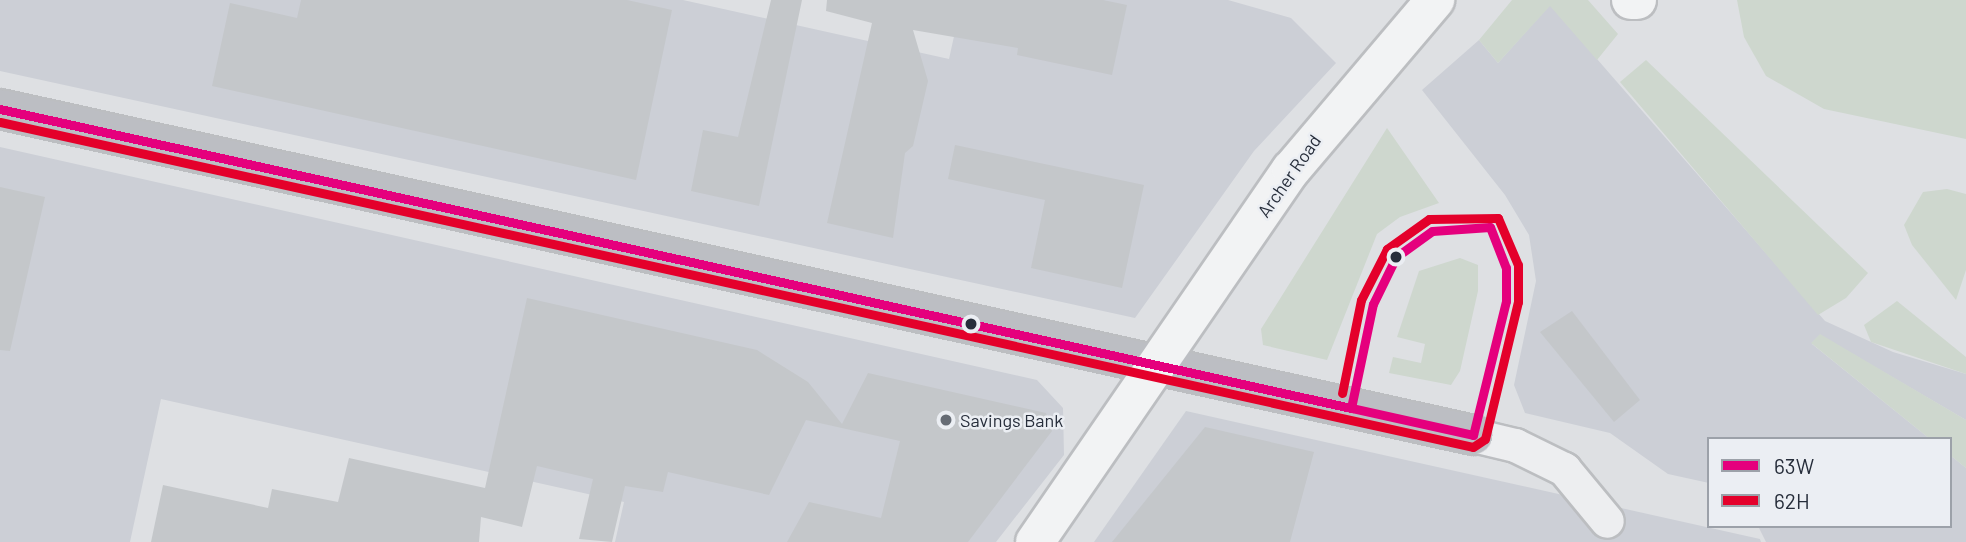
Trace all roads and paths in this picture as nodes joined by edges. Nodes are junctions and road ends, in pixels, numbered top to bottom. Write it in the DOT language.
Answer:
graph roads {
  1 [pos="1435,0"];
  2 [pos="1631,0"];
  3 [pos="1637,0"];
  4 [pos="0,108"];
  5 [pos="1160,366"];
  6 [pos="1473,435"];
  7 [pos="1607,521"];
  8 [pos="1035,542"];
  1 -- 5 [label="main road, Archer Road"];
  2 -- 3 [label="main road"];
  4 -- 5 [label="main road"];
  5 -- 6 [label="main road"];
  5 -- 8 [label="main road, Archer Road"];
  6 -- 7 [label="street"];
}
